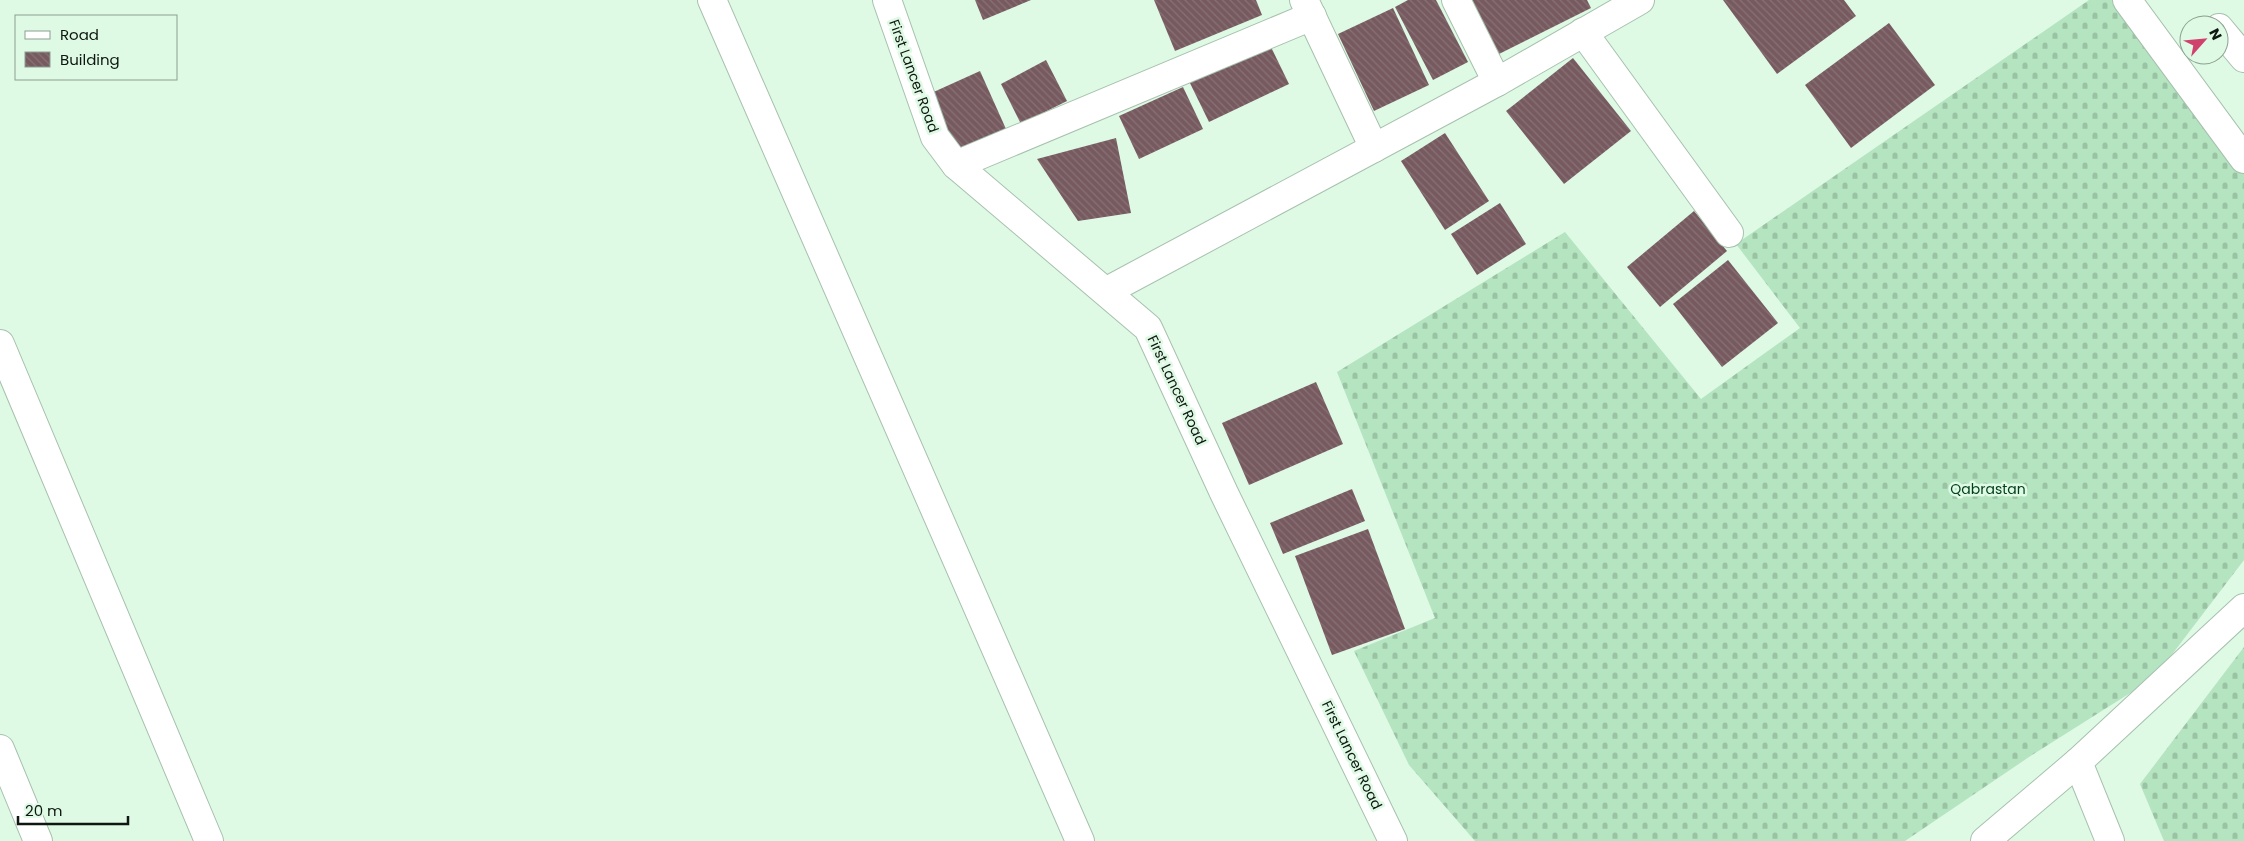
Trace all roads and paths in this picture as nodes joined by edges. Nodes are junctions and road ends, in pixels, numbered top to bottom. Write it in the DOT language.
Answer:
graph roads {
  1 [pos="712,0"];
  2 [pos="887,0"];
  3 [pos="1456,0"];
  4 [pos="2127,0"];
  5 [pos="1632,2"];
  6 [pos="1308,8"];
  7 [pos="1583,32"];
  8 [pos="2229,40"];
  9 [pos="2244,58"];
  10 [pos="1497,82"];
  11 [pos="1374,148"];
  12 [pos="2244,159"];
  13 [pos="956,164"];
  14 [pos="1729,233"];
  15 [pos="1107,291"];
  16 [pos="0,344"];
  17 [pos="2244,608"];
  18 [pos="0,749"];
  19 [pos="2078,762"];
  20 [pos="38,841"];
  21 [pos="209,841"];
  22 [pos="1080,841"];
  23 [pos="1393,841"];
  24 [pos="1985,841"];
  25 [pos="2110,841"];
  1 -- 22 [label="street"];
  2 -- 13 [label="street, First Lancer Road"];
  3 -- 10 [label="street"];
  4 -- 12 [label="street"];
  5 -- 7 [label="street"];
  6 -- 11 [label="street"];
  6 -- 13 [label="street"];
  7 -- 10 [label="street"];
  7 -- 14 [label="street"];
  8 -- 9 [label="street"];
  10 -- 11 [label="street"];
  11 -- 15 [label="street"];
  13 -- 15 [label="street, First Lancer Road"];
  15 -- 23 [label="street, First Lancer Road"];
  16 -- 21 [label="street"];
  17 -- 19 [label="street"];
  18 -- 20 [label="street"];
  19 -- 24 [label="street"];
  19 -- 25 [label="street"];
}
